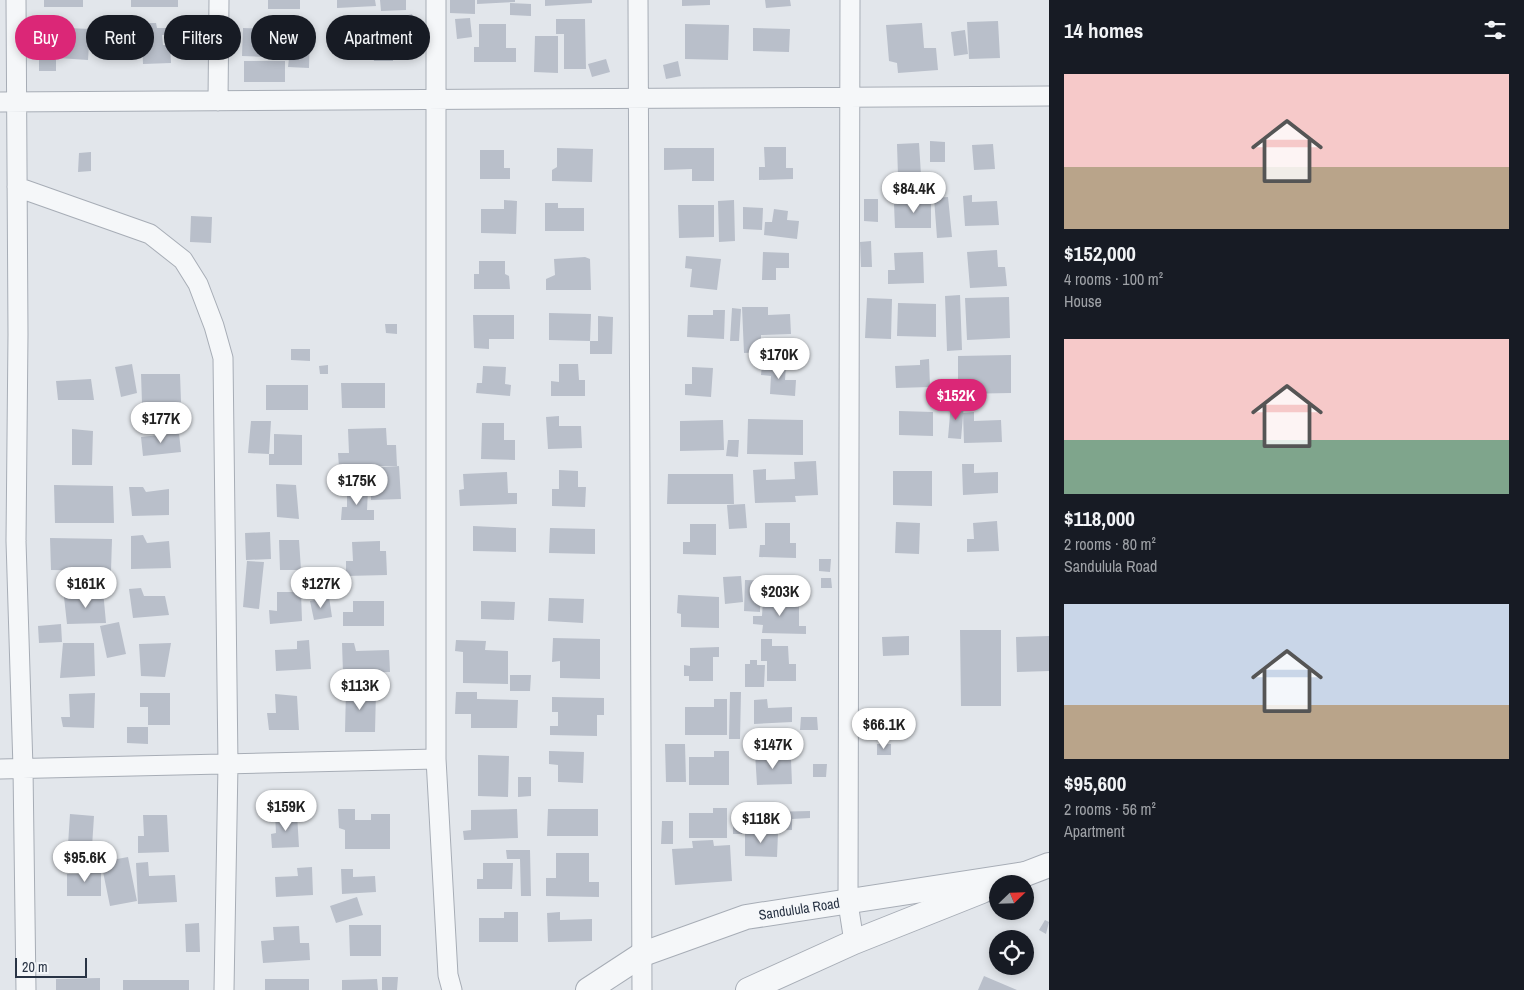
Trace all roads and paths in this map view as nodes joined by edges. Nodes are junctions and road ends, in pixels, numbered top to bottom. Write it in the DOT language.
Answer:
graph roads {
  1 [pos="16,0"];
  2 [pos="219,0"];
  3 [pos="436,0"];
  4 [pos="638,0"];
  5 [pos="850,0"];
  6 [pos="850,96"];
  7 [pos="1049,96"];
  8 [pos="638,98"];
  9 [pos="218,101"];
  10 [pos="436,101"];
  11 [pos="8,102"];
  12 [pos="17,187"];
  13 [pos="436,759"];
  14 [pos="228,764"];
  15 [pos="23,768"];
  16 [pos="0,769"];
  17 [pos="1049,865"];
  18 [pos="1025,874"];
  19 [pos="989,889"];
  20 [pos="848,903"];
  21 [pos="854,942"];
  22 [pos="643,954"];
  23 [pos="26,990"];
  24 [pos="224,990"];
  25 [pos="452,990"];
  26 [pos="588,990"];
  27 [pos="642,990"];
  28 [pos="748,990"];
  1 -- 11 [label="street"];
  2 -- 9 [label="street"];
  3 -- 10 [label="street"];
  4 -- 8 [label="street"];
  5 -- 6 [label="street"];
  6 -- 7 [label="street"];
  6 -- 8 [label="street"];
  6 -- 20 [label="street"];
  8 -- 10 [label="street"];
  8 -- 22 [label="street"];
  9 -- 10 [label="street"];
  9 -- 11 [label="street"];
  10 -- 13 [label="street"];
  11 -- 12 [label="street"];
  12 -- 14 [label="street"];
  12 -- 15 [label="street"];
  13 -- 14 [label="street"];
  13 -- 25 [label="street"];
  14 -- 15 [label="street"];
  14 -- 24 [label="street"];
  15 -- 16 [label="street"];
  15 -- 23 [label="street"];
  17 -- 18 [label="street, Sandulula Road"];
  18 -- 20 [label="street, Sandulula Road"];
  19 -- 21 [label="street"];
  20 -- 21 [label="street"];
  20 -- 22 [label="street, Sandulula Road"];
  21 -- 28 [label="street"];
  22 -- 26 [label="street, Sandulula Road"];
  22 -- 27 [label="street"];
}
